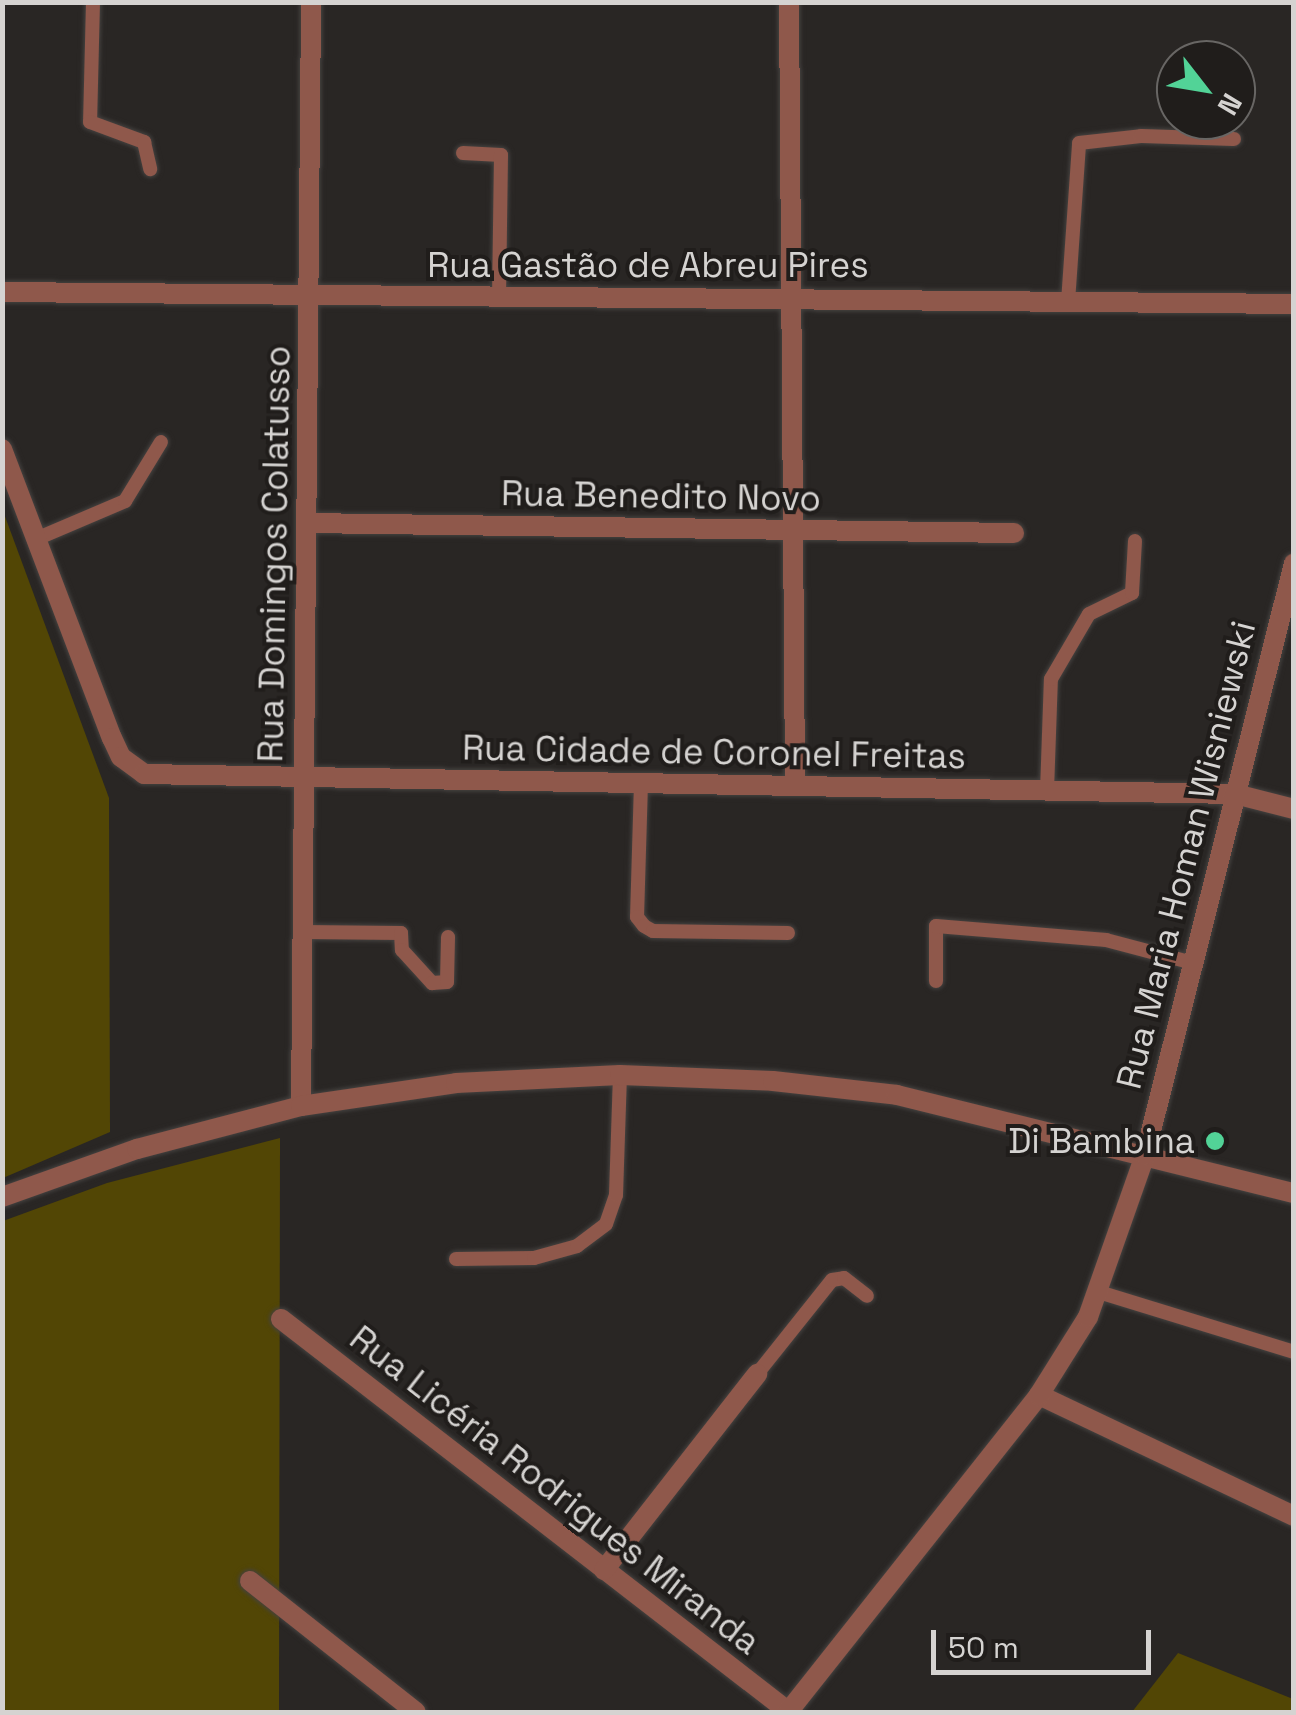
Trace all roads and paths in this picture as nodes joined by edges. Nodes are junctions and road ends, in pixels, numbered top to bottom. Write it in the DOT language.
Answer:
graph roads {
  1 [pos="93,2"];
  2 [pos="311,2"];
  3 [pos="789,2"];
  4 [pos="1156,137"];
  5 [pos="463,154"];
  6 [pos="150,168"];
  7 [pos="2,292"];
  8 [pos="308,295"];
  9 [pos="499,297"];
  10 [pos="792,299"];
  11 [pos="1068,302"];
  12 [pos="1294,304"];
  13 [pos="161,442"];
  14 [pos="2,449"];
  15 [pos="306,523"];
  16 [pos="793,530"];
  17 [pos="1014,533"];
  18 [pos="36,539"];
  19 [pos="1136,541"];
  20 [pos="1294,563"];
  21 [pos="304,778"];
  22 [pos="641,784"];
  23 [pos="794,786"];
  24 [pos="1047,791"];
  25 [pos="1235,794"];
  26 [pos="1294,809"];
  27 [pos="303,932"];
  28 [pos="788,933"];
  29 [pos="448,936"];
  30 [pos="1193,962"];
  31 [pos="936,981"];
  32 [pos="620,1075"];
  33 [pos="301,1106"];
  34 [pos="1145,1155"];
  35 [pos="1294,1193"];
  36 [pos="2,1198"];
  37 [pos="456,1259"];
  38 [pos="1099,1292"];
  39 [pos="867,1296"];
  40 [pos="281,1319"];
  41 [pos="1294,1352"];
  42 [pos="757,1374"];
  43 [pos="1039,1396"];
  44 [pos="1294,1516"];
  45 [pos="604,1570"];
  46 [pos="250,1582"];
  47 [pos="416,1712"];
  48 [pos="789,1712"];
  1 -- 6 [label="lane"];
  2 -- 8 [label="street, Rua Domingos Colatusso"];
  3 -- 10 [label="street"];
  4 -- 11 [label="lane"];
  5 -- 9 [label="lane"];
  7 -- 8 [label="street, Rua Gastão de Abreu Pires"];
  8 -- 9 [label="street, Rua Gastão de Abreu Pires"];
  8 -- 15 [label="street, Rua Domingos Colatusso"];
  9 -- 10 [label="street, Rua Gastão de Abreu Pires"];
  10 -- 11 [label="street, Rua Gastão de Abreu Pires"];
  10 -- 16 [label="street"];
  11 -- 12 [label="street, Rua Gastão de Abreu Pires"];
  13 -- 18 [label="lane"];
  14 -- 18 [label="street"];
  15 -- 16 [label="street, Rua Benedito Novo"];
  15 -- 21 [label="street, Rua Domingos Colatusso"];
  16 -- 17 [label="street, Rua Benedito Novo"];
  16 -- 23 [label="street"];
  18 -- 21 [label="street, Rua Cidade de Coronel Freitas"];
  19 -- 24 [label="lane"];
  20 -- 25 [label="street, Rua Maria Homan Wisniewski"];
  21 -- 22 [label="street, Rua Cidade de Coronel Freitas"];
  21 -- 27 [label="street, Rua Domingos Colatusso"];
  22 -- 23 [label="street, Rua Cidade de Coronel Freitas"];
  22 -- 28 [label="lane"];
  23 -- 24 [label="street, Rua Cidade de Coronel Freitas"];
  24 -- 25 [label="street, Rua Cidade de Coronel Freitas"];
  25 -- 26 [label="street, Rua Cidade de Coronel Freitas"];
  25 -- 30 [label="street, Rua Maria Homan Wisniewski"];
  27 -- 29 [label="lane"];
  27 -- 33 [label="street, Rua Domingos Colatusso"];
  30 -- 31 [label="lane"];
  30 -- 34 [label="street, Rua Maria Homan Wisniewski"];
  32 -- 33 [label="street"];
  32 -- 34 [label="street"];
  32 -- 37 [label="lane"];
  33 -- 36 [label="street"];
  34 -- 35 [label="street"];
  34 -- 38 [label="street, Rua Maria Homan Wisniewski"];
  38 -- 41 [label="lane"];
  38 -- 43 [label="street, Rua Maria Homan Wisniewski"];
  39 -- 42 [label="lane"];
  40 -- 45 [label="street, Rua Licéria Rodrigues Miranda"];
  42 -- 45 [label="street"];
  43 -- 44 [label="street"];
  43 -- 48 [label="street, Rua Maria Homan Wisniewski"];
  45 -- 48 [label="street, Rua Licéria Rodrigues Miranda"];
  46 -- 47 [label="street"];
}
